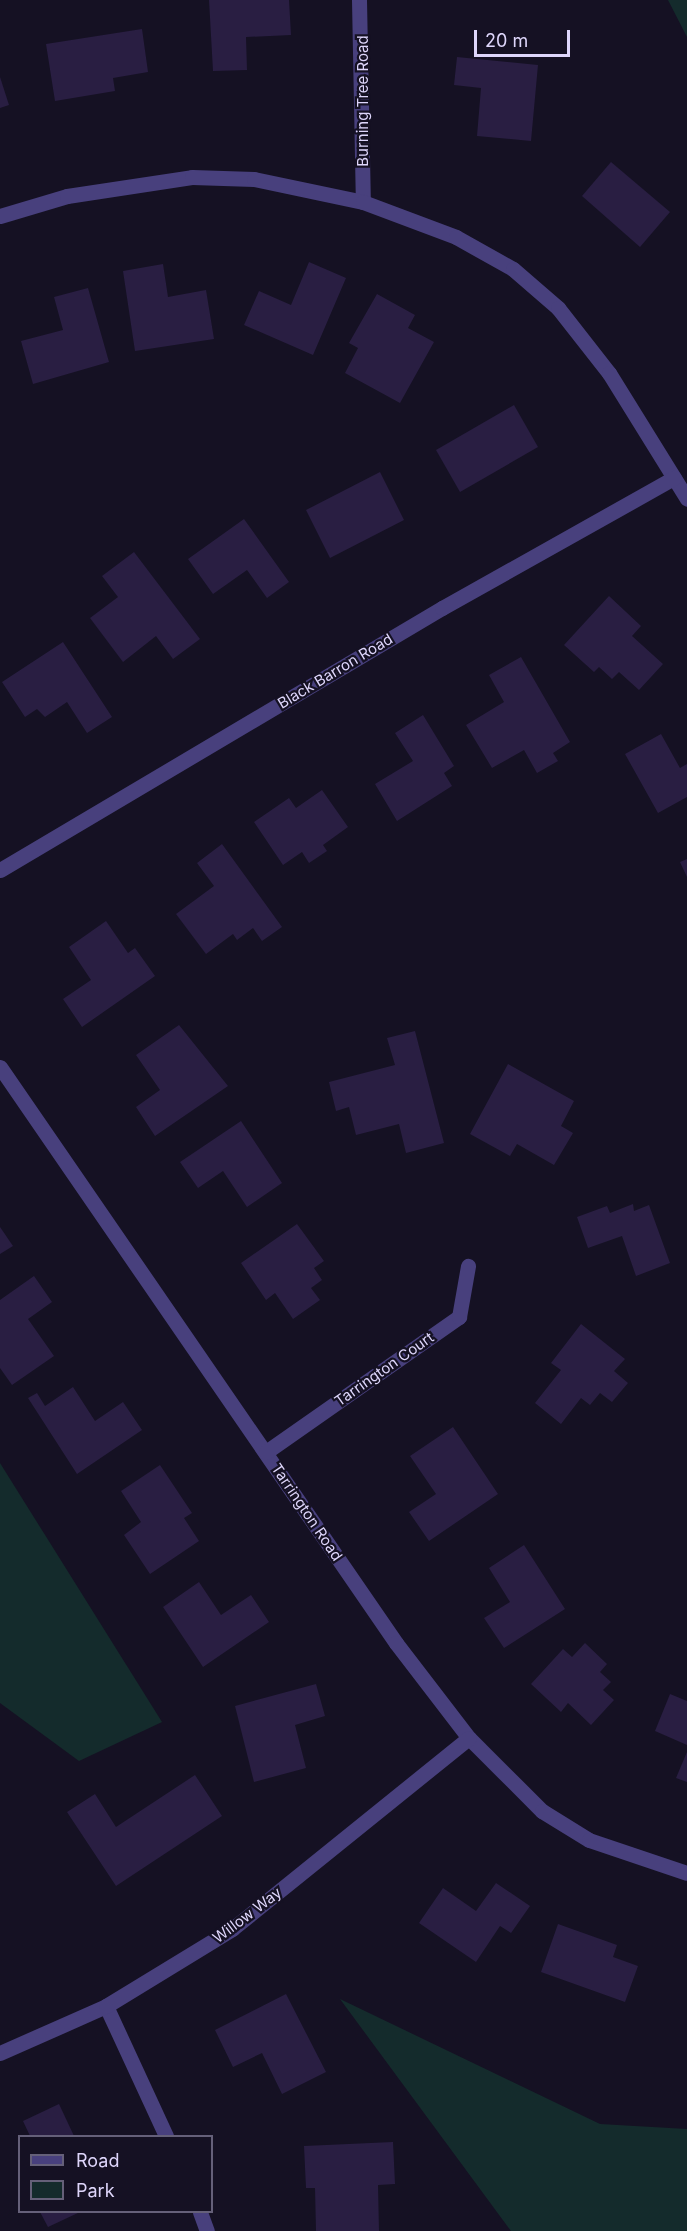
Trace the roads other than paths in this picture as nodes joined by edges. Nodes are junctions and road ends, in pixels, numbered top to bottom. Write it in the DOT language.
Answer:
graph roads {
  1 [pos="359,0"];
  2 [pos="363,202"];
  3 [pos="0,216"];
  4 [pos="674,478"];
  5 [pos="687,499"];
  6 [pos="0,870"];
  7 [pos="0,1067"];
  8 [pos="468,1266"];
  9 [pos="266,1452"];
  10 [pos="469,1738"];
  11 [pos="687,1873"];
  12 [pos="106,2006"];
  13 [pos="0,2053"];
  14 [pos="166,2135"];
  15 [pos="201,2213"];
  16 [pos="207,2231"];
  1 -- 2 [label="street, Burning Tree Road"];
  2 -- 3 [label="street"];
  2 -- 4 [label="street"];
  4 -- 5 [label="street"];
  4 -- 6 [label="street, Black Barron Road"];
  7 -- 9 [label="street, Tarrington Road"];
  8 -- 9 [label="street, Tarrington Court"];
  9 -- 10 [label="street, Tarrington Road"];
  10 -- 11 [label="street, Tarrington Road"];
  10 -- 12 [label="street, Willow Way"];
  12 -- 13 [label="street, Willow Way"];
  12 -- 14 [label="street"];
  15 -- 16 [label="street"];
}
